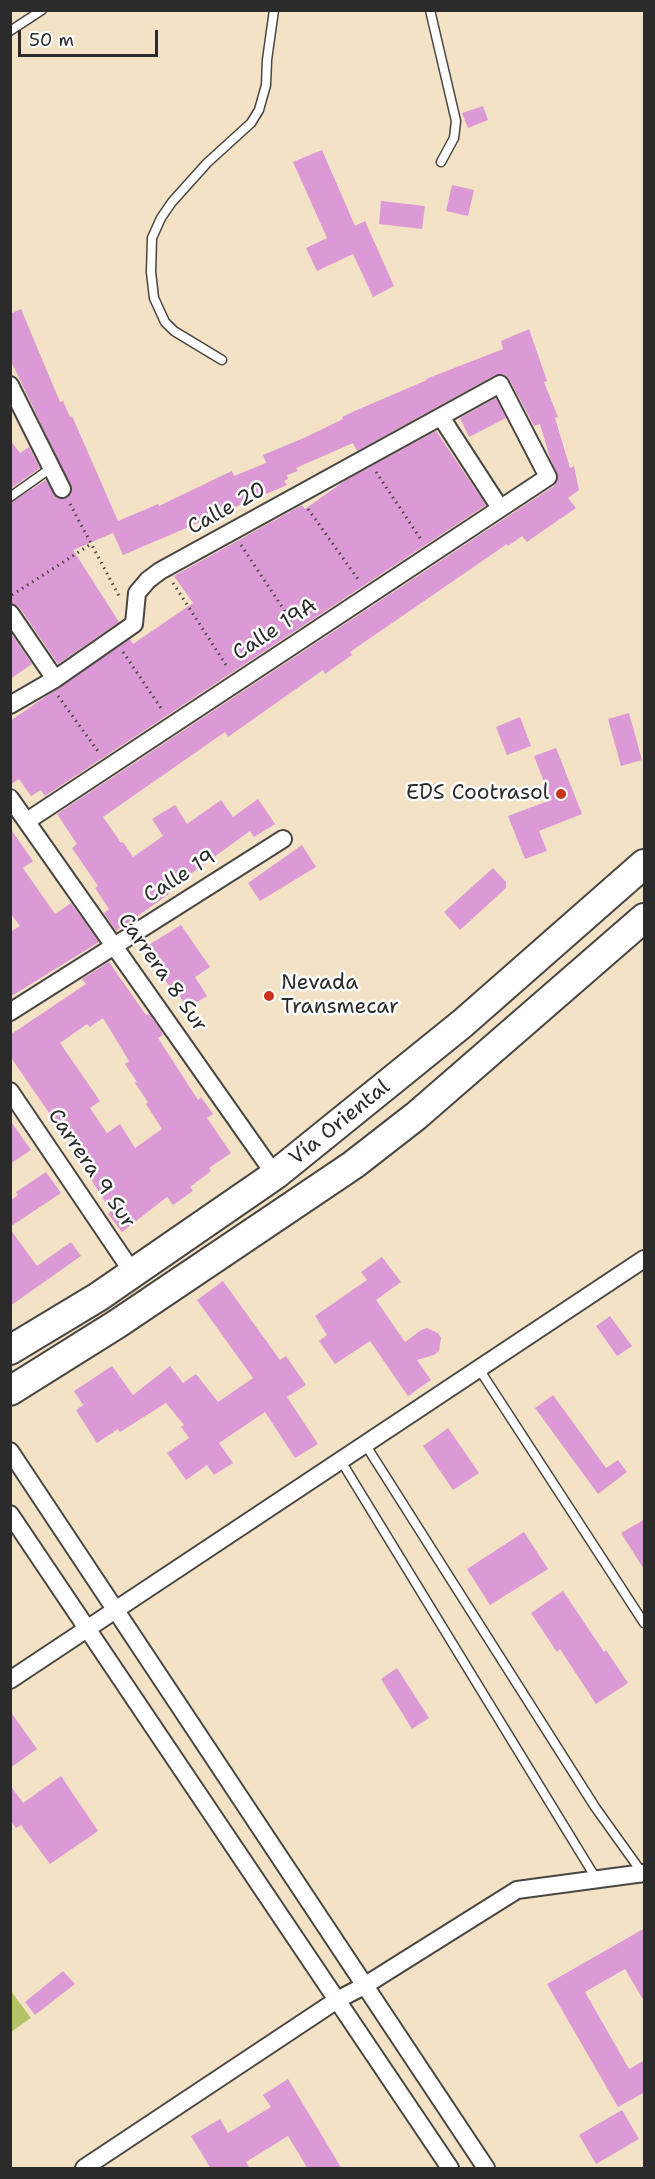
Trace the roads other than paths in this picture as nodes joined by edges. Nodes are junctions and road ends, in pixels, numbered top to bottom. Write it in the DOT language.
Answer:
graph roads {
  1 [pos="42,10"];
  2 [pos="274,10"];
  3 [pos="430,10"];
  4 [pos="10,31"];
  5 [pos="441,162"];
  6 [pos="222,360"];
  7 [pos="10,385"];
  8 [pos="441,417"];
  9 [pos="51,468"];
  10 [pos="548,477"];
  11 [pos="62,489"];
  12 [pos="10,497"];
  13 [pos="500,508"];
  14 [pos="10,613"];
  15 [pos="52,681"];
  16 [pos="10,705"];
  17 [pos="10,798"];
  18 [pos="27,821"];
  19 [pos="283,839"];
  20 [pos="645,864"];
  21 [pos="645,918"];
  22 [pos="116,945"];
  23 [pos="10,1012"];
  24 [pos="10,1090"];
  25 [pos="275,1175"];
  26 [pos="645,1259"];
  27 [pos="133,1273"];
  28 [pos="10,1350"];
  29 [pos="479,1369"];
  30 [pos="10,1391"];
  31 [pos="365,1444"];
  32 [pos="10,1451"];
  33 [pos="341,1461"];
  34 [pos="10,1514"];
  35 [pos="116,1610"];
  36 [pos="645,1623"];
  37 [pos="88,1629"];
  38 [pos="10,1680"];
  39 [pos="644,1874"];
  40 [pos="598,1881"];
  41 [pos="364,1986"];
  42 [pos="337,2000"];
  43 [pos="485,2168"];
  44 [pos="84,2169"];
  45 [pos="450,2169"];
  1 -- 4 [label="lane"];
  2 -- 6 [label="lane"];
  3 -- 5 [label="lane"];
  7 -- 9 [label="street"];
  8 -- 10 [label="street, Calle 20"];
  8 -- 13 [label="street"];
  8 -- 15 [label="street, Calle 20"];
  9 -- 11 [label="street"];
  9 -- 12 [label="lane"];
  10 -- 13 [label="street, Calle 19A"];
  13 -- 18 [label="street, Calle 19A"];
  14 -- 15 [label="street"];
  15 -- 16 [label="street"];
  17 -- 18 [label="street, Carrera 8 Sur"];
  18 -- 22 [label="street, Carrera 8 Sur"];
  19 -- 22 [label="street, Calle 19"];
  20 -- 25 [label="highway, Vía Oriental"];
  21 -- 30 [label="highway, Vía Oriental"];
  22 -- 23 [label="street, Calle 19"];
  22 -- 25 [label="street, Carrera 8 Sur"];
  24 -- 27 [label="street, Carrera 9 Sur"];
  25 -- 27 [label="highway, Vía Oriental"];
  26 -- 29 [label="street"];
  27 -- 28 [label="highway, Vía Oriental"];
  29 -- 31 [label="street"];
  29 -- 36 [label="lane"];
  31 -- 33 [label="street"];
  31 -- 39 [label="lane"];
  32 -- 35 [label="street"];
  33 -- 35 [label="street"];
  33 -- 40 [label="lane"];
  34 -- 37 [label="street"];
  35 -- 37 [label="street"];
  35 -- 41 [label="street"];
  37 -- 38 [label="street"];
  37 -- 42 [label="street"];
  39 -- 40 [label="street"];
  40 -- 41 [label="street"];
  41 -- 42 [label="street"];
  41 -- 43 [label="street"];
  42 -- 44 [label="street"];
  42 -- 45 [label="street"];
}
